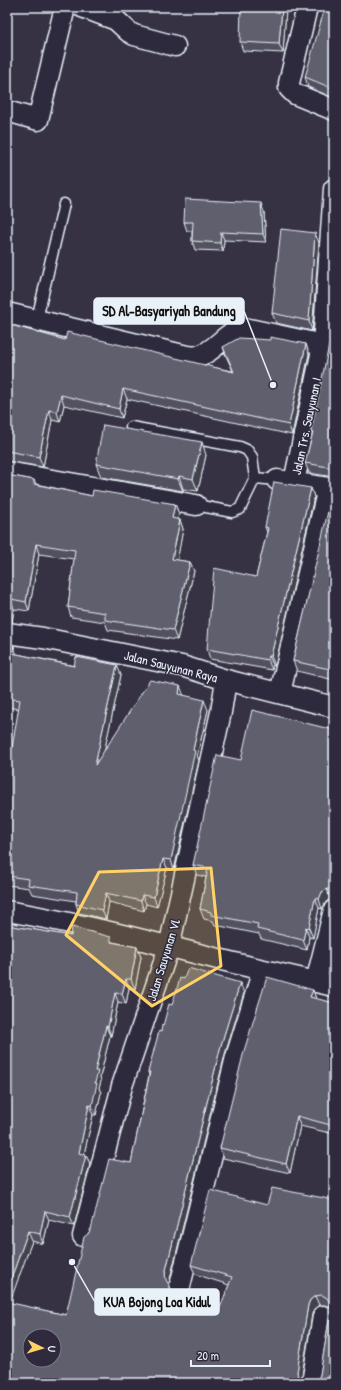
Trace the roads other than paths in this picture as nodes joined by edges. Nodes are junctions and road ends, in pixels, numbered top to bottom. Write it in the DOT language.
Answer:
graph roads {
  1 [pos="65,7"];
  2 [pos="82,7"];
  3 [pos="307,7"];
  4 [pos="175,46"];
  5 [pos="334,110"];
  6 [pos="7,111"];
  7 [pos="334,189"];
  8 [pos="64,204"];
  9 [pos="7,313"];
  10 [pos="37,319"];
  11 [pos="329,344"];
  12 [pos="131,427"];
  13 [pos="7,472"];
  14 [pos="255,478"];
  15 [pos="286,481"];
  16 [pos="331,488"];
  17 [pos="196,505"];
  18 [pos="7,633"];
  19 [pos="226,680"];
  20 [pos="280,693"];
  21 [pos="334,707"];
  22 [pos="334,910"];
  23 [pos="7,911"];
  24 [pos="169,947"];
  25 [pos="263,970"];
  26 [pos="325,984"];
  27 [pos="83,1236"];
  28 [pos="180,1286"];
  29 [pos="323,1316"];
  30 [pos="312,1383"];
  1 -- 6 [label="street"];
  2 -- 4 [label="street"];
  3 -- 5 [label="street"];
  7 -- 11 [label="street, Jalan Trs. Sauyunan I"];
  8 -- 10 [label="lane"];
  9 -- 10 [label="street"];
  10 -- 11 [label="street"];
  11 -- 15 [label="street, Jalan Trs. Sauyunan I"];
  12 -- 14 [label="lane"];
  13 -- 17 [label="street"];
  14 -- 15 [label="lane"];
  14 -- 17 [label="lane"];
  15 -- 16 [label="street"];
  16 -- 20 [label="street"];
  18 -- 19 [label="street, Jalan Sauyunan Raya"];
  19 -- 20 [label="street, Jalan Sauyunan Raya"];
  19 -- 24 [label="street, Jalan Sauyunan Vl"];
  20 -- 21 [label="street, Jalan Sauyunan Raya"];
  22 -- 26 [label="street"];
  23 -- 24 [label="street"];
  24 -- 25 [label="street"];
  24 -- 27 [label="street, Jalan Sauyunan Vl"];
  25 -- 26 [label="street"];
  25 -- 28 [label="street"];
  29 -- 30 [label="street"];
}
